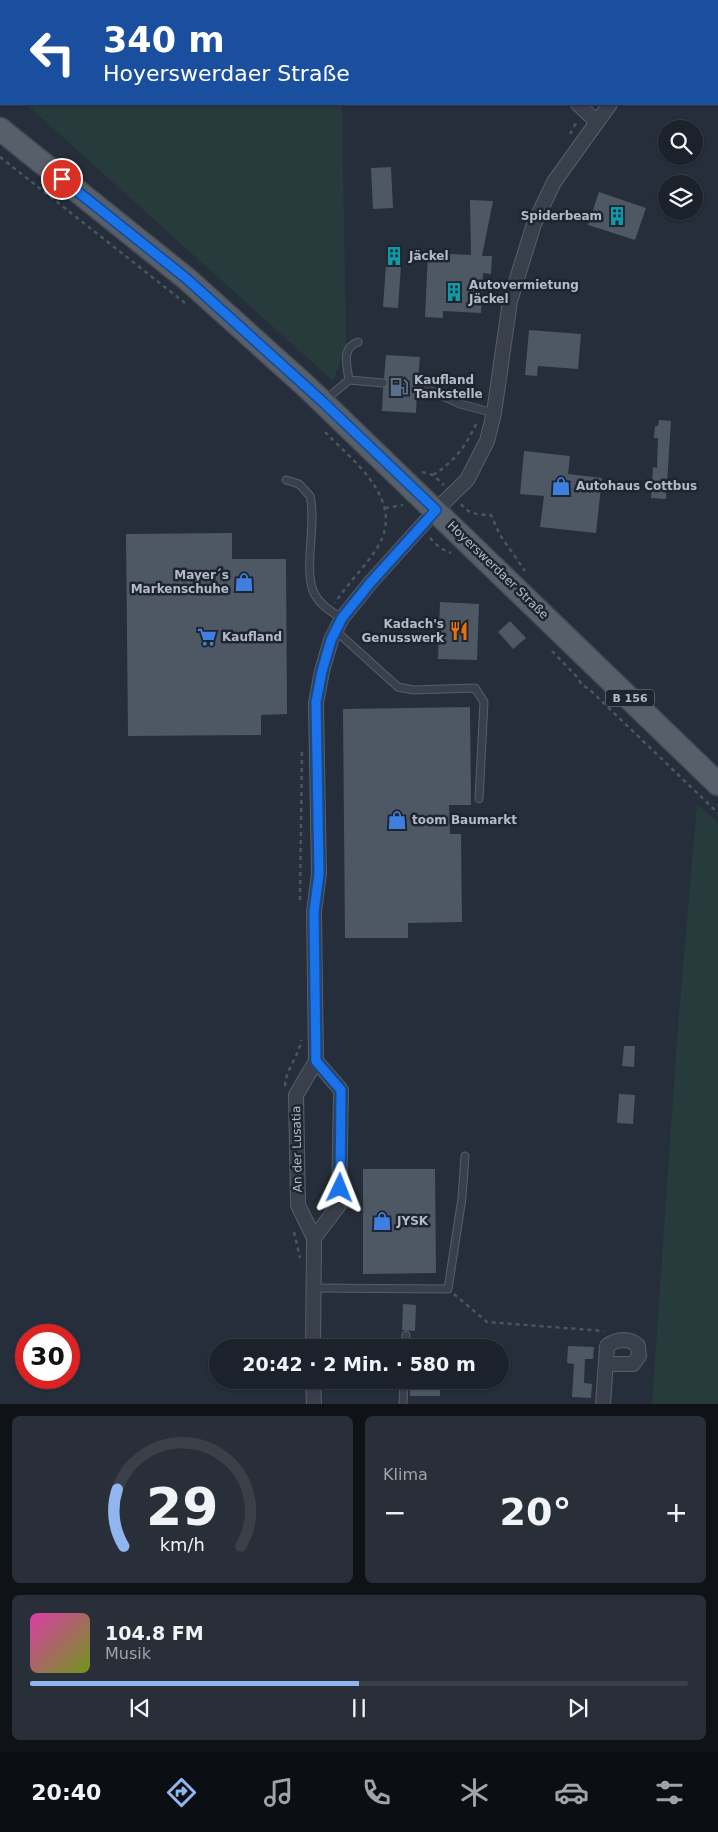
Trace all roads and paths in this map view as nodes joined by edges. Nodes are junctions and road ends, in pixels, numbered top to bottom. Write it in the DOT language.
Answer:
graph roads {
  1 [pos="579,105"];
  2 [pos="609,105"];
  3 [pos="597,122"];
  4 [pos="0,129"];
  5 [pos="0,157"];
  6 [pos="186,304"];
  7 [pos="358,342"];
  8 [pos="349,380"];
  9 [pos="383,383"];
  10 [pos="418,385"];
  11 [pos="323,402"];
  12 [pos="494,413"];
  13 [pos="321,427"];
  14 [pos="286,480"];
  15 [pos="436,510"];
  16 [pos="420,529"];
  17 [pos="456,556"];
  18 [pos="339,625"];
  19 [pos="547,646"];
  20 [pos="718,784"];
  21 [pos="479,799"];
  22 [pos="718,813"];
  23 [pos="316,1061"];
  24 [pos="465,1156"];
  25 [pos="314,1238"];
  26 [pos="312,1288"];
  27 [pos="448,1288"];
  28 [pos="406,1335"];
  29 [pos="313,1339"];
  30 [pos="406,1339"];
  31 [pos="607,1346"];
  32 [pos="606,1364"];
  33 [pos="313,1389"];
  34 [pos="404,1389"];
  35 [pos="314,1404"];
  36 [pos="403,1404"];
  37 [pos="603,1404"];
  1 -- 3 [label="street"];
  2 -- 3 [label="street"];
  3 -- 12 [label="street"];
  4 -- 11 [label="main road, Hoyerswerdaer Straße / B 156"];
  5 -- 6 [label="path"];
  7 -- 8 [label="lane"];
  8 -- 9 [label="lane"];
  8 -- 11 [label="lane"];
  10 -- 12 [label="lane"];
  11 -- 15 [label="main road, Hoyerswerdaer Straße / B 156"];
  12 -- 15 [label="street"];
  13 -- 16 [label="path"];
  14 -- 18 [label="lane"];
  15 -- 16 [label="street"];
  15 -- 20 [label="main road, Hoyerswerdaer Straße / B 156"];
  16 -- 17 [label="path"];
  16 -- 18 [label="street"];
  18 -- 21 [label="lane"];
  18 -- 23 [label="street"];
  19 -- 22 [label="path"];
  23 -- 25 [label="street, An der Lusatia"];
  23 -- 25 [label="street"];
  24 -- 27 [label="lane"];
  25 -- 26 [label="street, An der Lusatia"];
  26 -- 27 [label="lane"];
  26 -- 29 [label="street, An der Lusatia"];
  27 -- 31 [label="path"];
  28 -- 30 [label="lane"];
  31 -- 32 [label="street"];
  31 -- 32 [label="street"];
  32 -- 37 [label="street"];
  33 -- 35 [label="street"];
  34 -- 36 [label="lane"];
}
